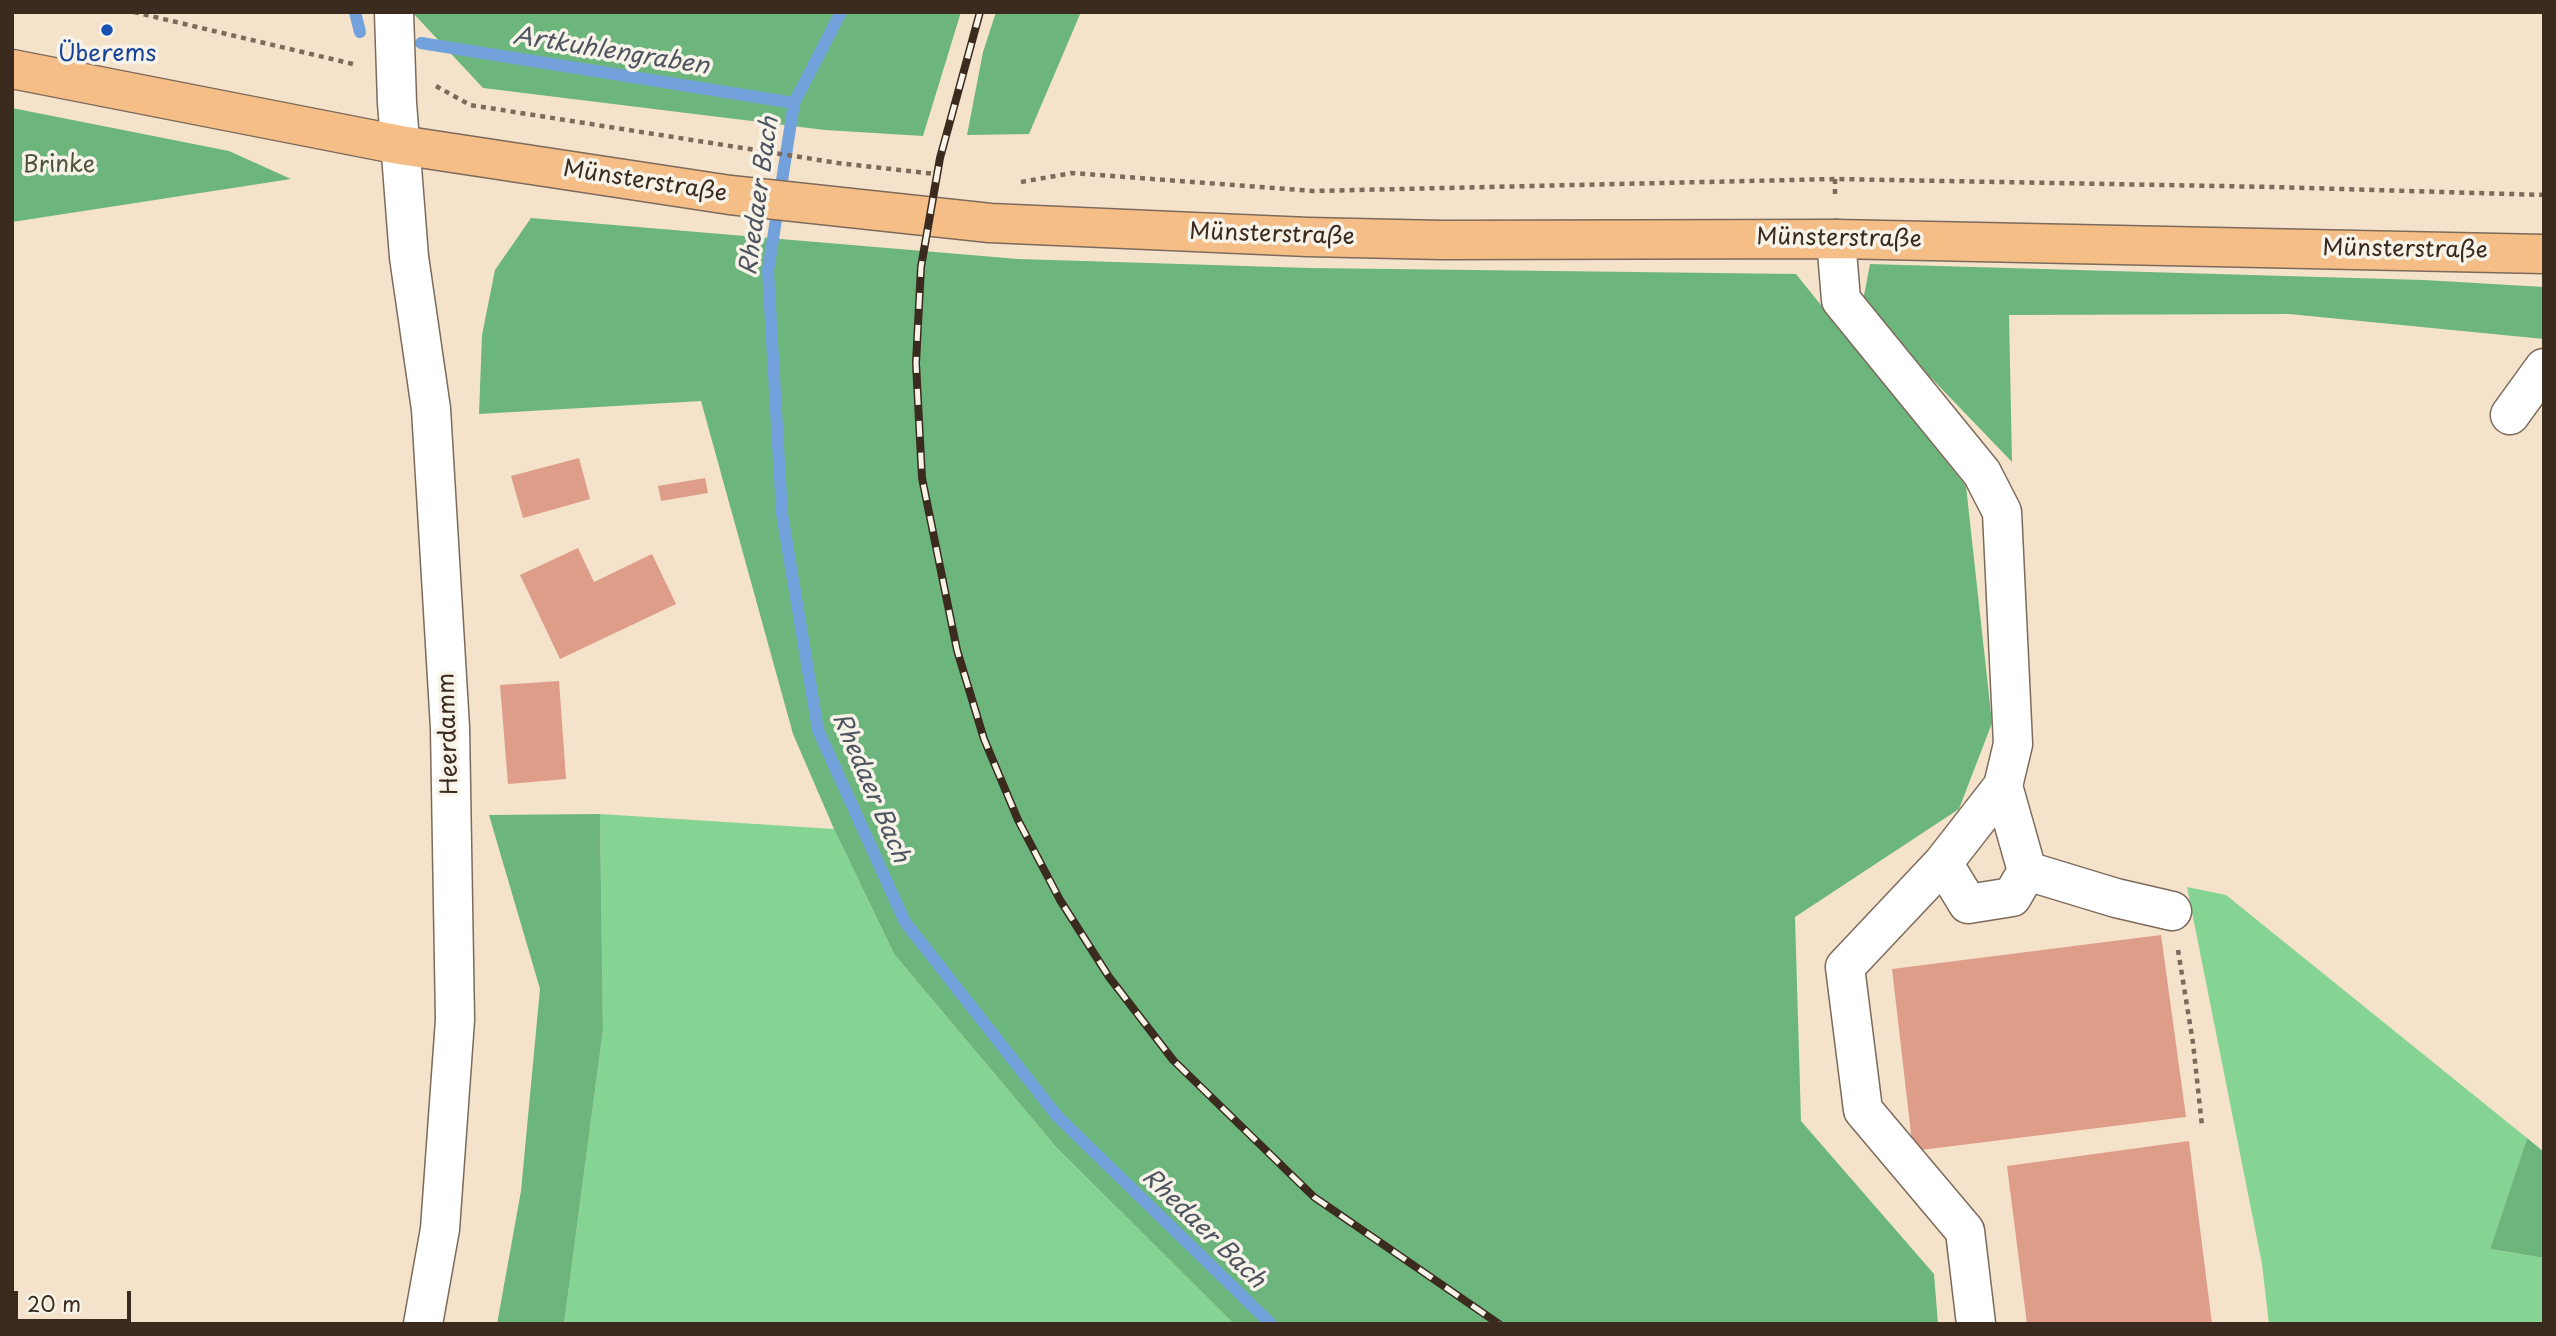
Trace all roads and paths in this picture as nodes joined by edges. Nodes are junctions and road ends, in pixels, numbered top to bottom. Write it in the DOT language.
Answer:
graph roads {
  1 [pos="394,12"];
  2 [pos="12,69"];
  3 [pos="400,145"];
  4 [pos="734,146"];
  5 [pos="948,176"];
  6 [pos="1014,183"];
  7 [pos="2544,195"];
  8 [pos="1836,239"];
  9 [pos="2544,254"];
  10 [pos="2544,368"];
  11 [pos="2510,415"];
  12 [pos="2003,786"];
  13 [pos="1943,863"];
  14 [pos="2027,871"];
  15 [pos="2172,911"];
  16 [pos="2202,1126"];
  17 [pos="423,1324"];
  18 [pos="1976,1324"];
  1 -- 3 [label="street, Heerdamm"];
  2 -- 3 [label="main road, Münsterstraße"];
  3 -- 8 [label="main road, Münsterstraße"];
  3 -- 17 [label="street, Heerdamm"];
  4 -- 5 [label="path"];
  6 -- 7 [label="path"];
  8 -- 9 [label="main road, Münsterstraße"];
  8 -- 12 [label="street"];
  10 -- 11 [label="street"];
  12 -- 13 [label="street"];
  12 -- 14 [label="street"];
  13 -- 14 [label="street"];
  13 -- 18 [label="street"];
  14 -- 15 [label="street"];
  15 -- 16 [label="path"];
}
